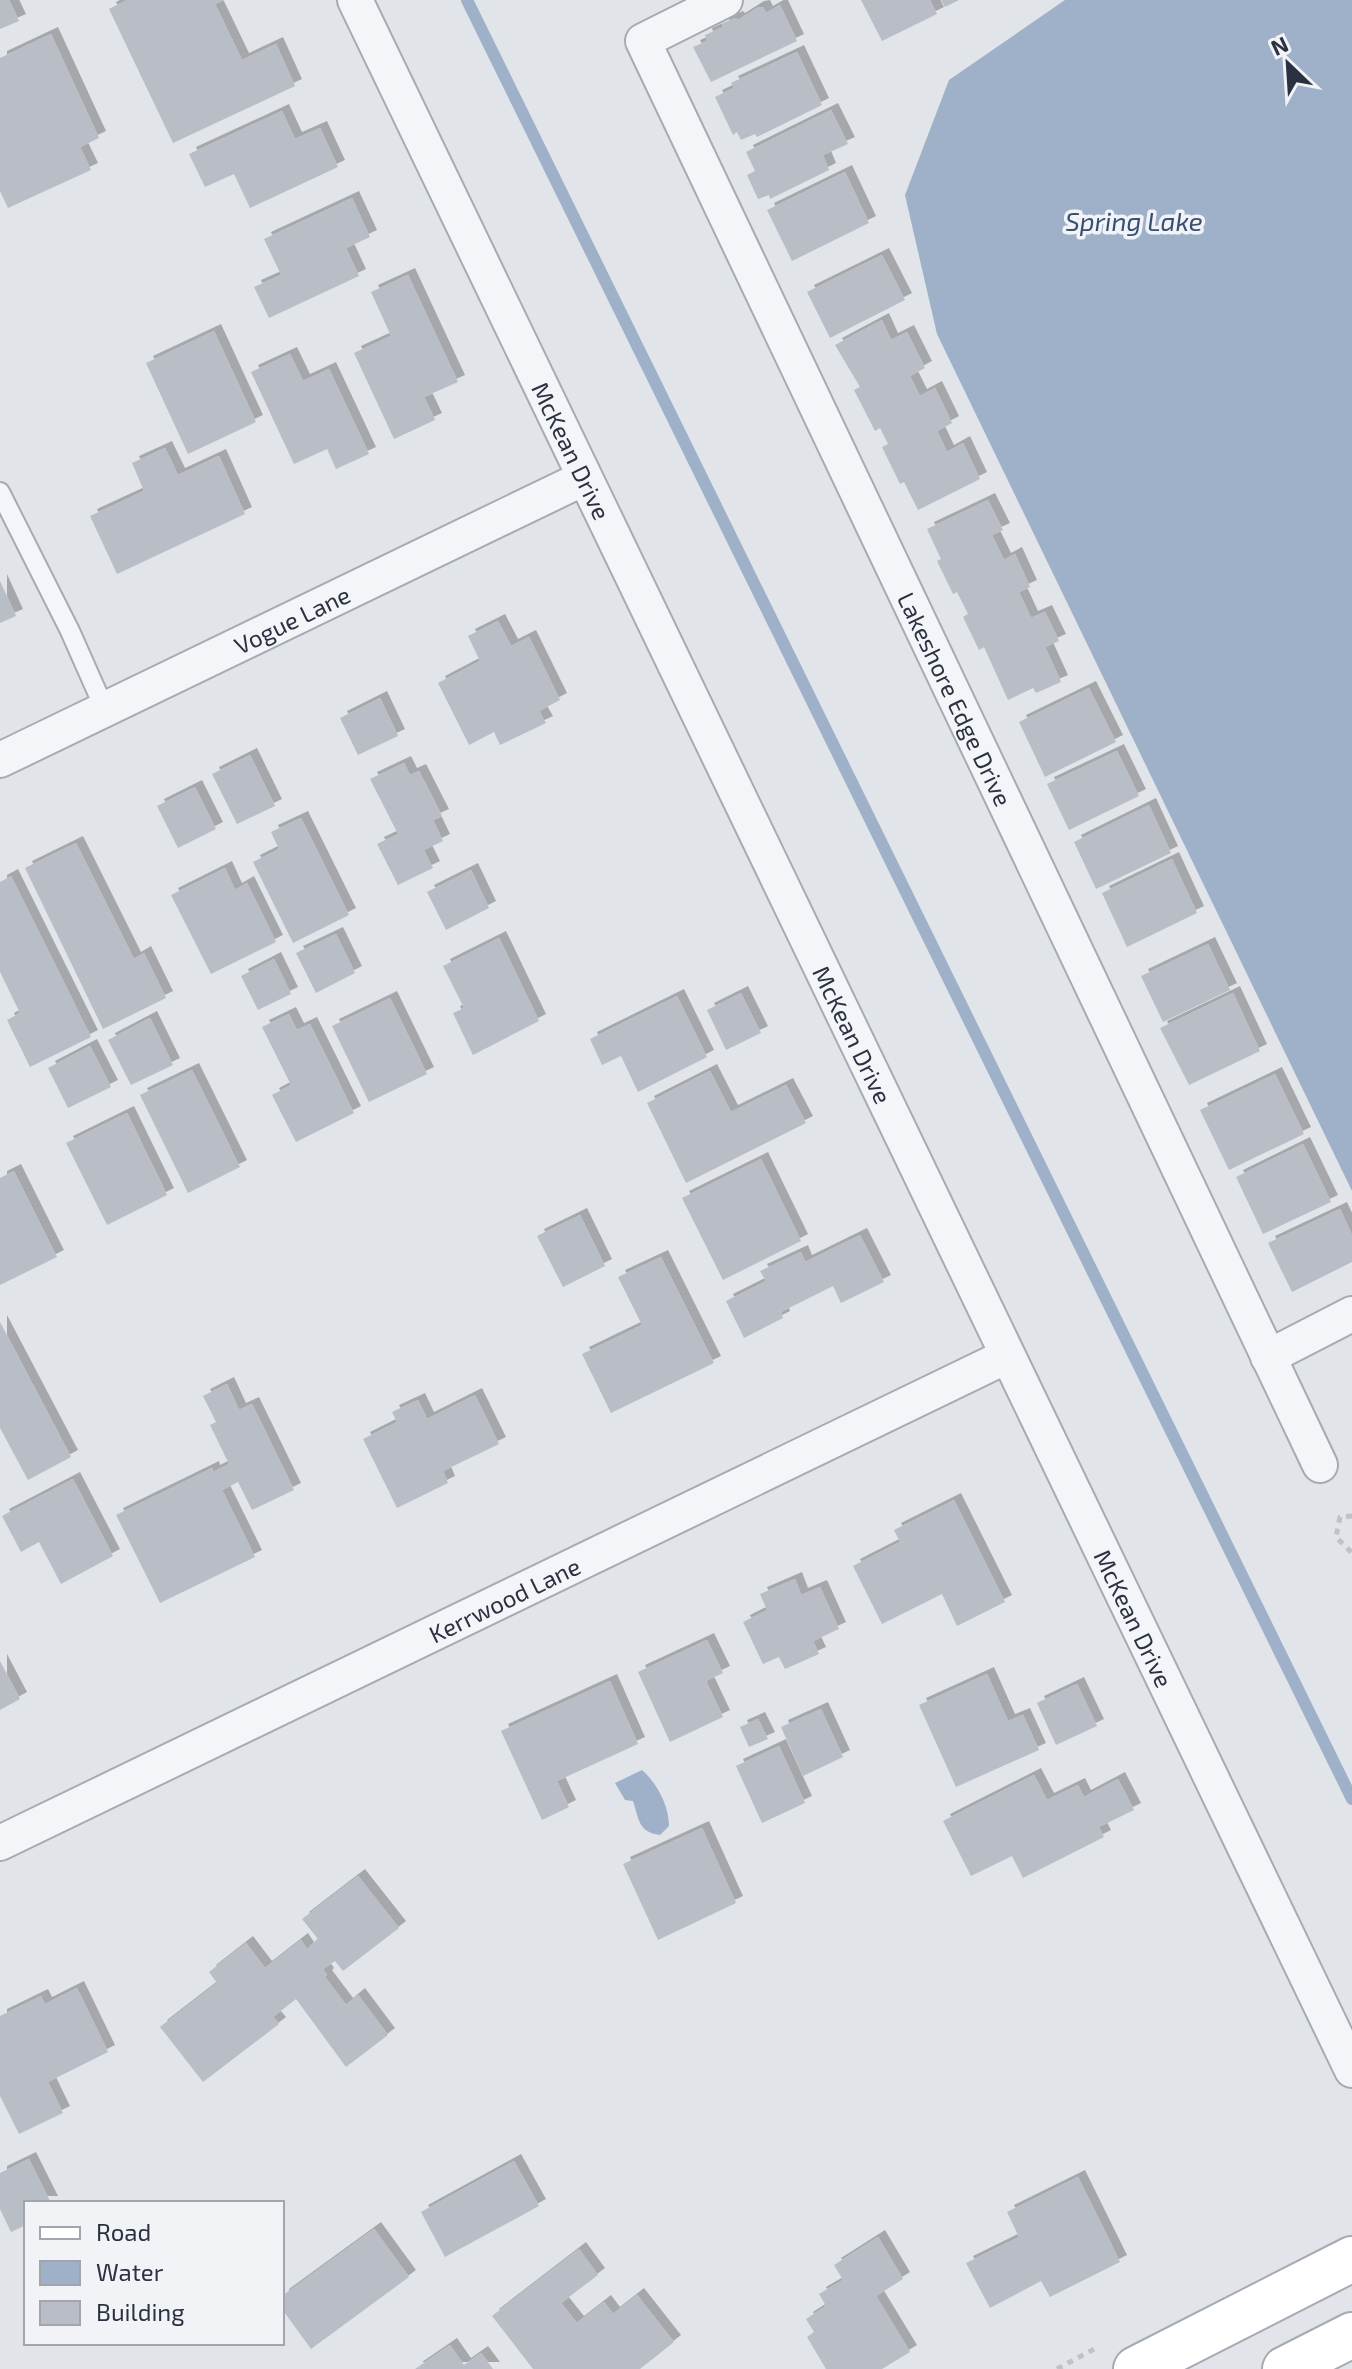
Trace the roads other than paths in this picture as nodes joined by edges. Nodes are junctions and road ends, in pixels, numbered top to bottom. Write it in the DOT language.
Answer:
graph roads {
  1 [pos="355,0"];
  2 [pos="725,0"];
  3 [pos="584,478"];
  4 [pos="0,492"];
  5 [pos="105,710"];
  6 [pos="0,760"];
  7 [pos="1352,1314"];
  8 [pos="1007,1356"];
  9 [pos="1268,1357"];
  10 [pos="1320,1465"];
  11 [pos="0,1843"];
  12 [pos="1352,2070"];
  13 [pos="1352,2259"];
  14 [pos="1352,2335"];
  15 [pos="1136,2369"];
  16 [pos="1285,2369"];
  1 -- 3 [label="street, McKean Drive"];
  2 -- 9 [label="street, Lakeshore Edge Drive"];
  3 -- 5 [label="street, Vogue Lane"];
  3 -- 8 [label="street, McKean Drive"];
  4 -- 5 [label="lane"];
  5 -- 6 [label="street, Vogue Lane"];
  7 -- 9 [label="street"];
  8 -- 11 [label="street, Kerrwood Lane"];
  8 -- 12 [label="street, McKean Drive"];
  9 -- 10 [label="street, Lakeshore Edge Drive"];
  13 -- 15 [label="main road"];
  14 -- 16 [label="main road"];
}
